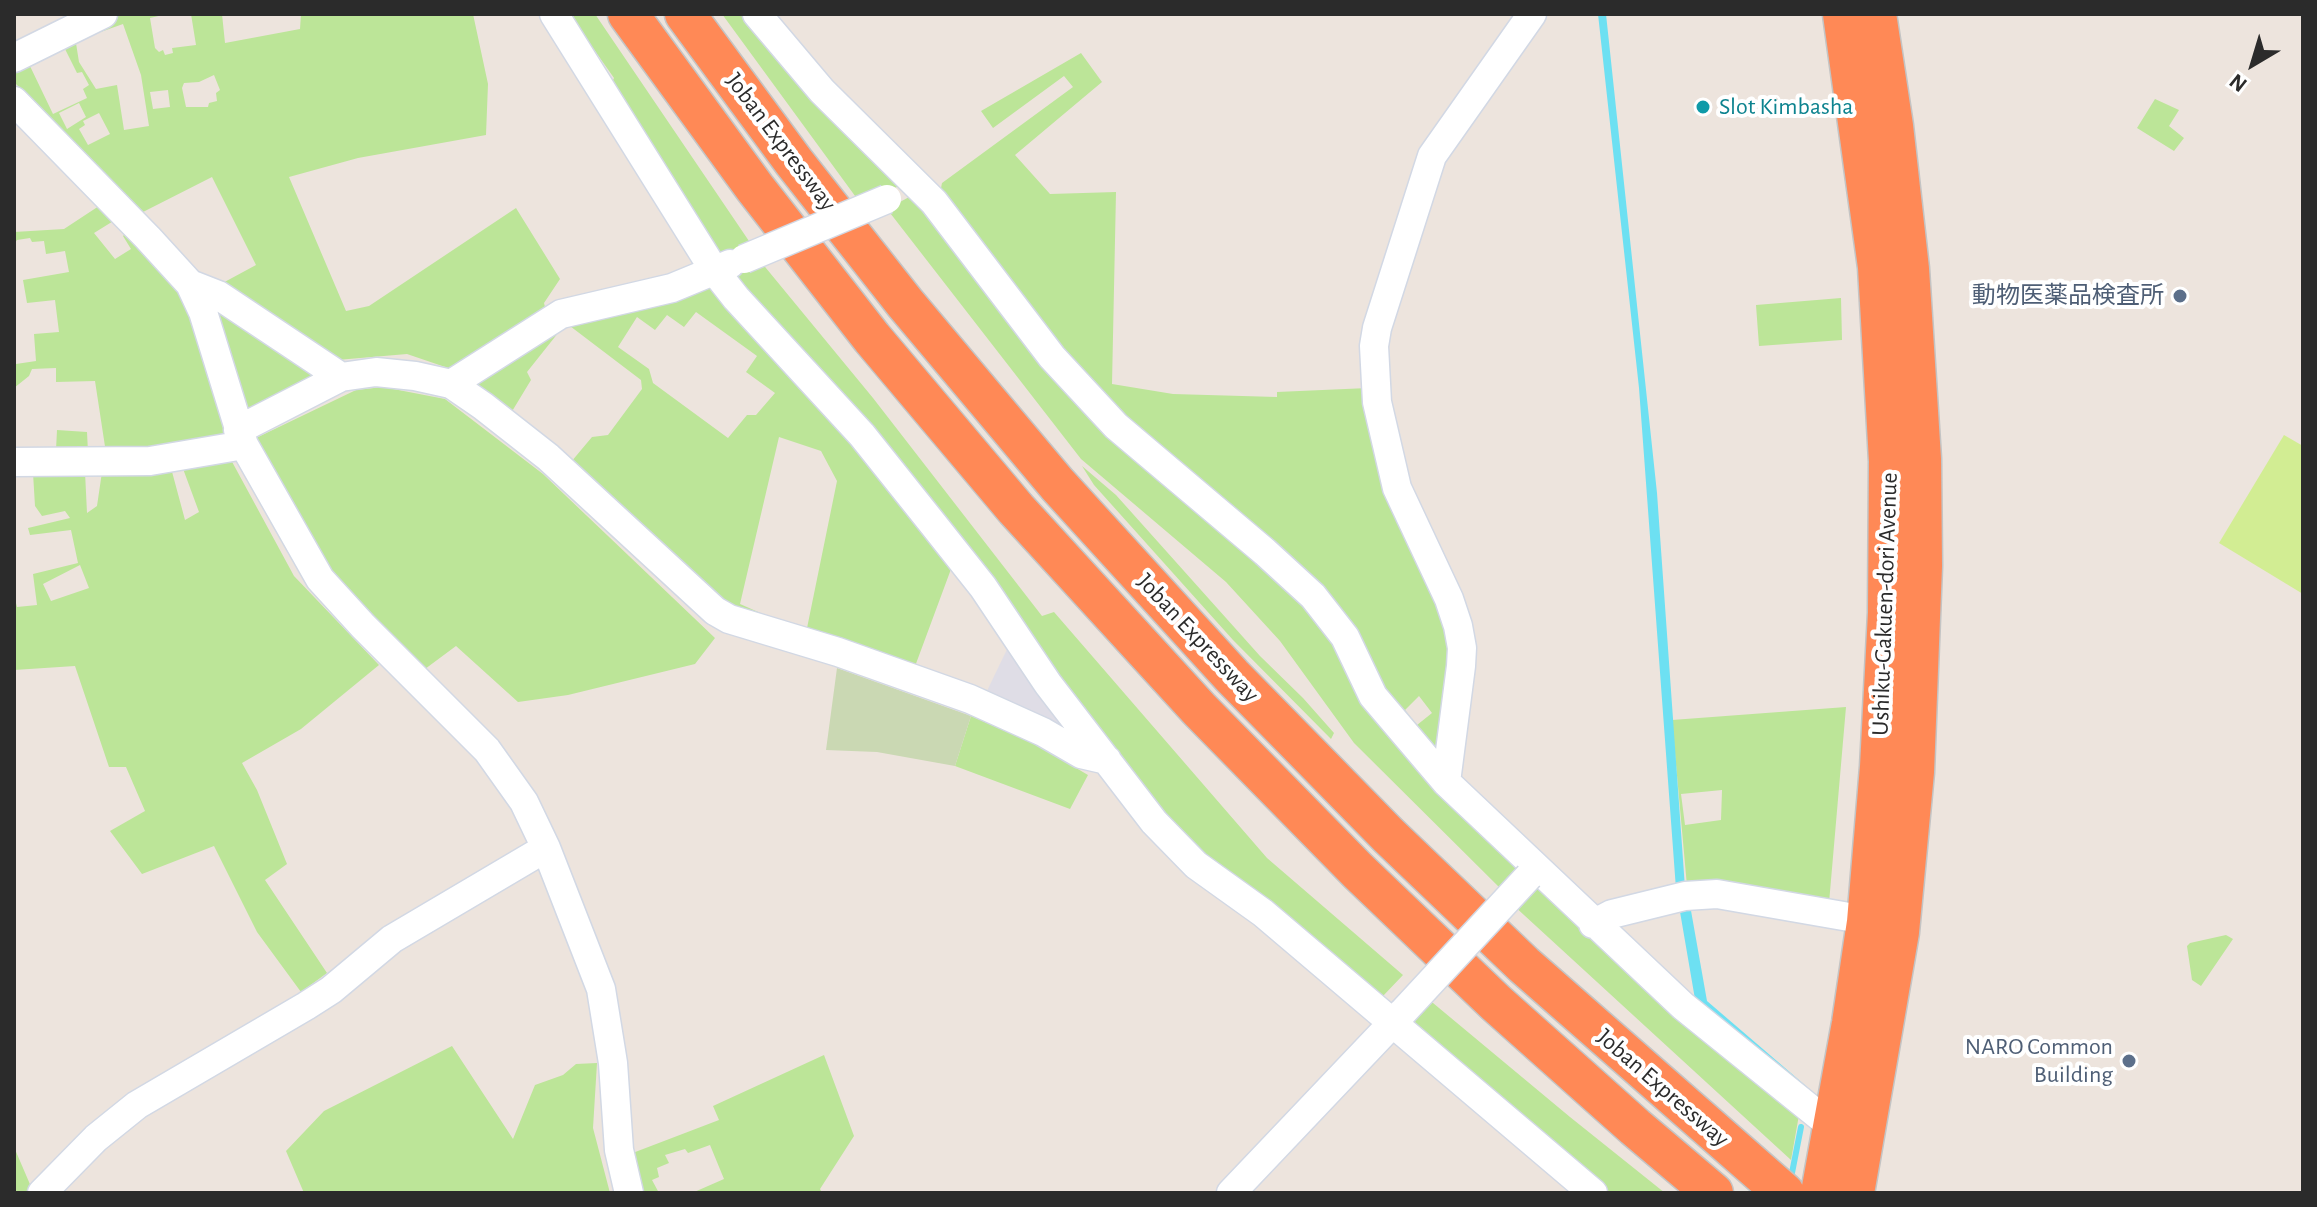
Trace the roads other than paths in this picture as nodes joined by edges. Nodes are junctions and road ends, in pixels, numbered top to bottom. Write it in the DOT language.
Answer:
graph roads {
  1 [pos="103,14"];
  2 [pos="554,14"];
  3 [pos="628,14"];
  4 [pos="685,14"];
  5 [pos="757,14"];
  6 [pos="1532,14"];
  7 [pos="1843,14"];
  8 [pos="1876,14"];
  9 [pos="14,58"];
  10 [pos="14,101"];
  11 [pos="920,186"];
  12 [pos="714,270"];
  13 [pos="190,284"];
  14 [pos="341,377"];
  15 [pos="451,384"];
  16 [pos="241,437"];
  17 [pos="14,462"];
  18 [pos="1107,760"];
  19 [pos="1446,782"];
  20 [pos="546,848"];
  21 [pos="1533,872"];
  22 [pos="1593,924"];
  23 [pos="1883,927"];
  24 [pos="1398,1018"];
  25 [pos="1834,1128"];
  26 [pos="1834,1187"];
  27 [pos="42,1193"];
  28 [pos="629,1193"];
  29 [pos="1231,1193"];
  30 [pos="1593,1193"];
  31 [pos="1713,1193"];
  32 [pos="1784,1193"];
  1 -- 9 [label="street"];
  2 -- 12 [label="street"];
  3 -- 31 [label="highway, Joban Expressway"];
  4 -- 32 [label="highway, Joban Expressway"];
  5 -- 11 [label="street"];
  6 -- 19 [label="street"];
  7 -- 23 [label="highway, Ushiku-Gakuen-dori Avenue"];
  8 -- 23 [label="highway, Ushiku-Gakuen-dori Avenue"];
  10 -- 13 [label="street"];
  11 -- 12 [label="street, bridge"];
  11 -- 19 [label="street"];
  12 -- 15 [label="street"];
  12 -- 18 [label="street"];
  13 -- 14 [label="street"];
  13 -- 16 [label="street"];
  14 -- 15 [label="street"];
  14 -- 16 [label="street"];
  15 -- 18 [label="street"];
  16 -- 17 [label="street"];
  16 -- 20 [label="street"];
  18 -- 24 [label="street"];
  19 -- 21 [label="street"];
  20 -- 27 [label="street"];
  20 -- 28 [label="street"];
  21 -- 22 [label="street"];
  21 -- 24 [label="street, bridge"];
  22 -- 23 [label="street"];
  22 -- 25 [label="street"];
  23 -- 25 [label="highway, Ushiku-Gakuen-dori Avenue"];
  23 -- 26 [label="highway, Ushiku-Gakuen-dori Avenue"];
  24 -- 29 [label="street"];
  24 -- 30 [label="street"];
  25 -- 26 [label="highway, Ushiku-Gakuen-dori Avenue"];
}
